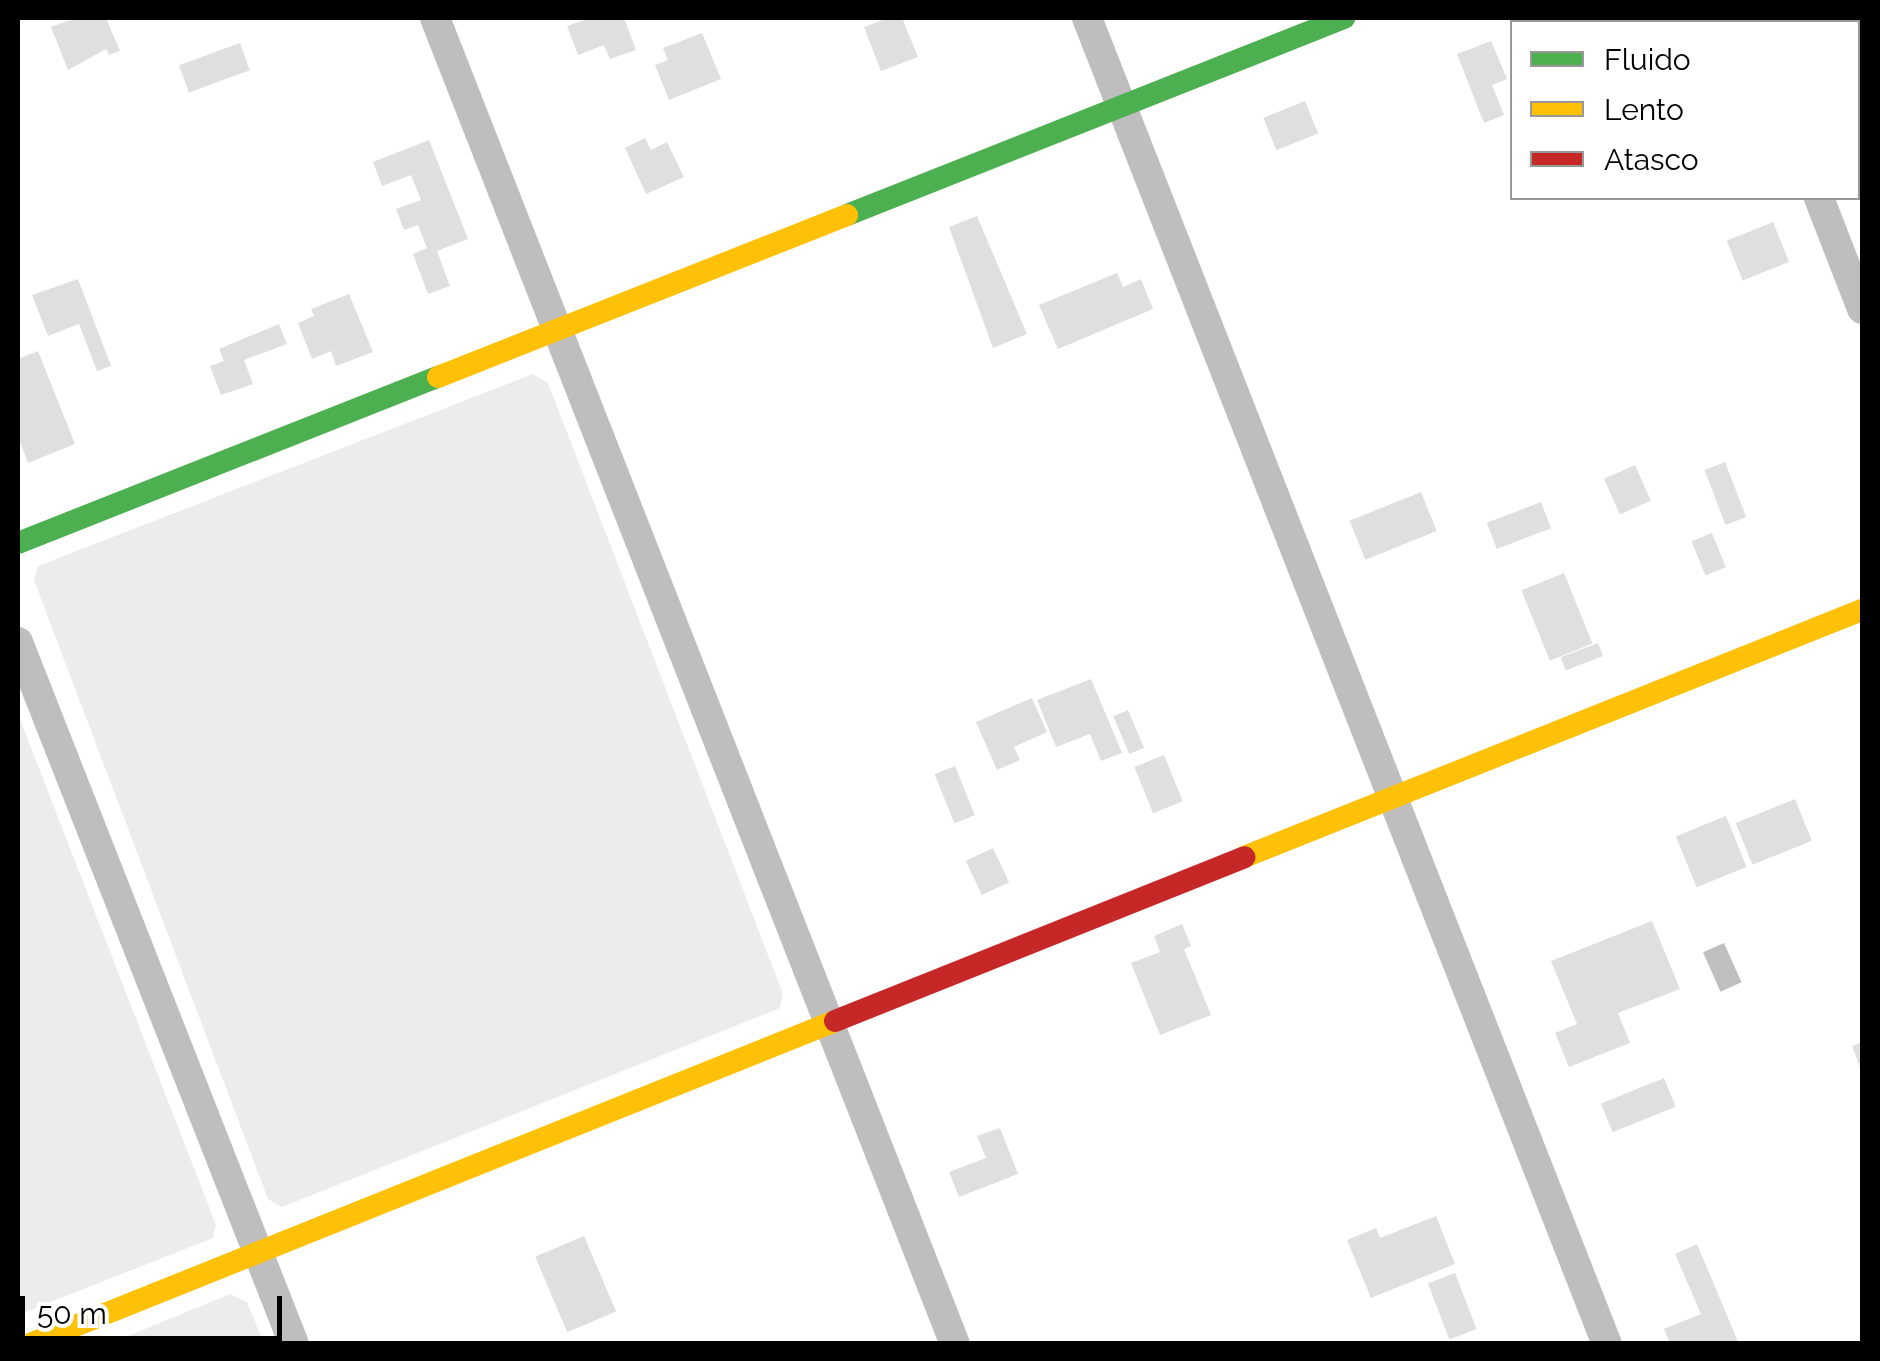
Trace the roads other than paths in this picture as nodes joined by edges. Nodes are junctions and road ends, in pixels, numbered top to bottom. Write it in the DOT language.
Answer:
graph roads {
  1 [pos="435,18"];
  2 [pos="1087,18"];
  3 [pos="1344,18"];
  4 [pos="1122,105"];
  5 [pos="1820,200"];
  6 [pos="1862,309"];
  7 [pos="557,329"];
  8 [pos="18,543"];
  9 [pos="1862,610"];
  10 [pos="18,642"];
  11 [pos="1393,798"];
  12 [pos="830,1024"];
  13 [pos="258,1252"];
  14 [pos="30,1344"];
  15 [pos="294,1344"];
  16 [pos="955,1344"];
  17 [pos="1607,1344"];
  1 -- 7 [label="street"];
  2 -- 4 [label="street"];
  3 -- 4 [label="street"];
  4 -- 7 [label="street"];
  4 -- 11 [label="street"];
  5 -- 6 [label="street"];
  7 -- 8 [label="street"];
  7 -- 12 [label="street"];
  9 -- 11 [label="street"];
  10 -- 13 [label="street"];
  11 -- 12 [label="street"];
  11 -- 17 [label="street"];
  12 -- 13 [label="street"];
  12 -- 16 [label="street"];
  13 -- 14 [label="street"];
  13 -- 15 [label="street"];
}
